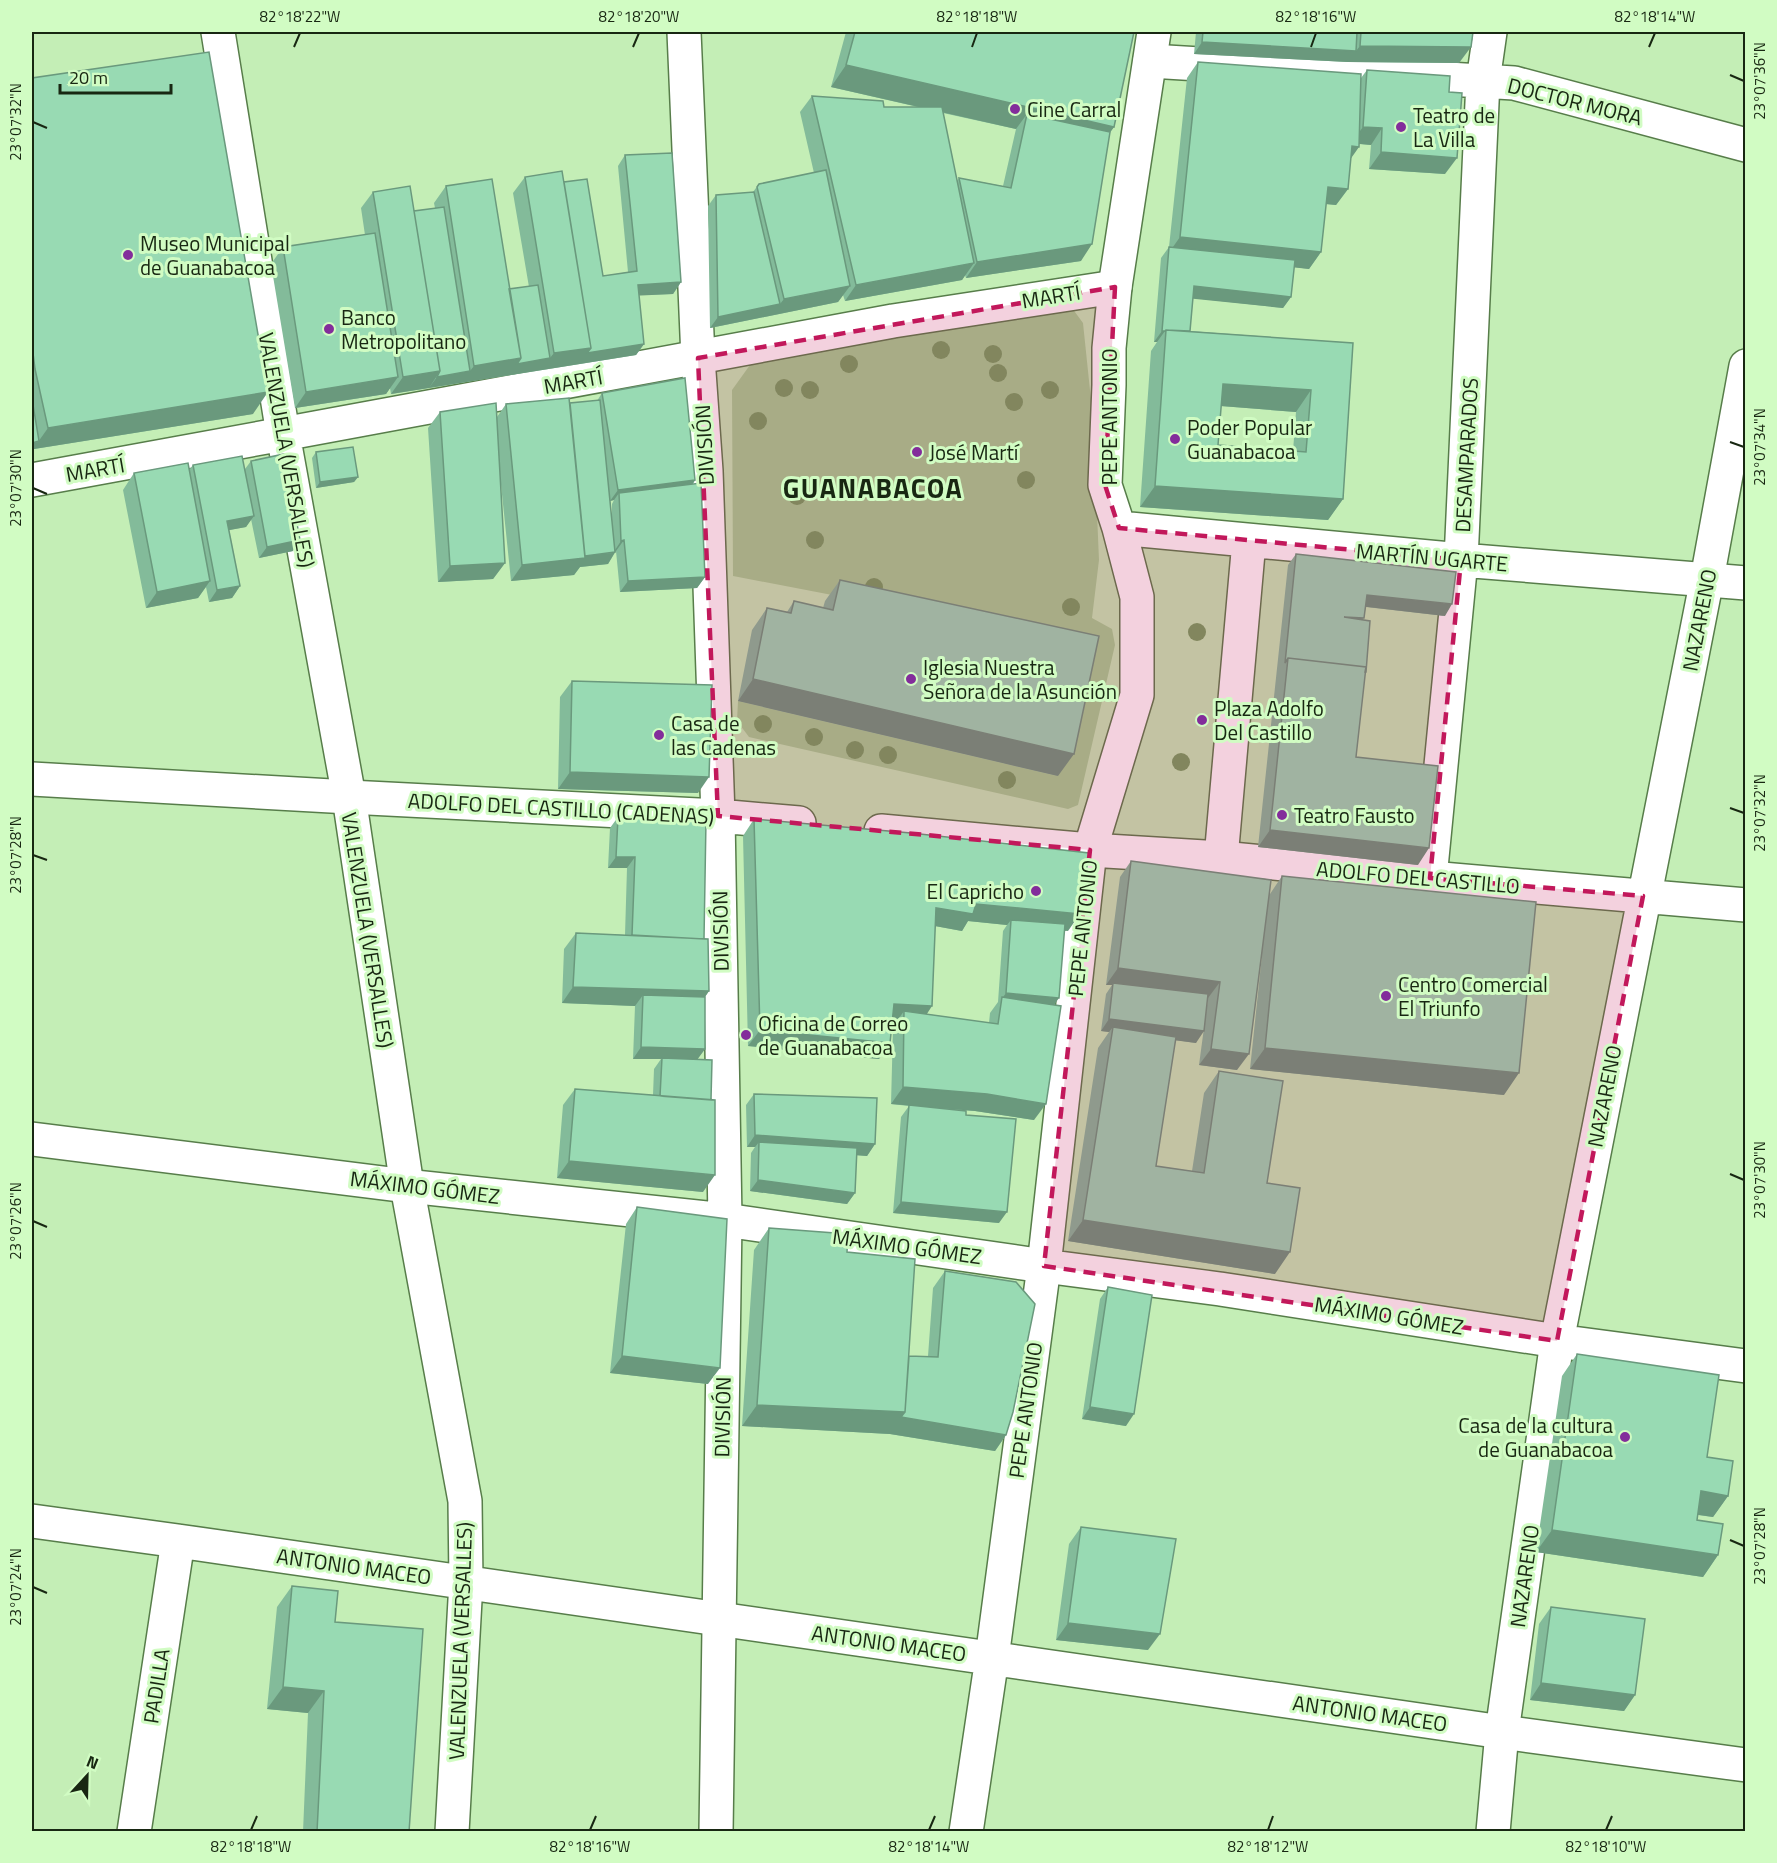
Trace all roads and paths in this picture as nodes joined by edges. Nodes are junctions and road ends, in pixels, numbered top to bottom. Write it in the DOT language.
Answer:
graph roads {
  1 [pos="218,32"];
  2 [pos="684,32"];
  3 [pos="1490,32"];
  4 [pos="1152,46"];
  5 [pos="1483,81"];
  6 [pos="1746,145"];
  7 [pos="1115,287"];
  8 [pos="698,358"];
  9 [pos="1746,366"];
  10 [pos="283,434"];
  11 [pos="32,480"];
  12 [pos="1119,528"];
  13 [pos="1250,542"];
  14 [pos="1461,561"];
  15 [pos="1707,579"];
  16 [pos="1746,583"];
  17 [pos="32,779"];
  18 [pos="349,797"];
  19 [pos="718,816"];
  20 [pos="823,825"];
  21 [pos="858,829"];
  22 [pos="1090,850"];
  23 [pos="1221,858"];
  24 [pos="1431,878"];
  25 [pos="1643,896"];
  26 [pos="1746,905"];
  27 [pos="32,1139"];
  28 [pos="407,1186"];
  29 [pos="725,1220"];
  30 [pos="1044,1266"];
  31 [pos="1557,1341"];
  32 [pos="1746,1366"];
  33 [pos="32,1521"];
  34 [pos="178,1541"];
  35 [pos="466,1582"];
  36 [pos="719,1618"];
  37 [pos="992,1658"];
  38 [pos="1502,1732"];
  39 [pos="1746,1765"];
  40 [pos="134,1832"];
  41 [pos="452,1832"];
  42 [pos="716,1832"];
  43 [pos="966,1832"];
  44 [pos="1493,1832"];
  1 -- 10 [label="street, VALENZUELA (VERSALLES)"];
  2 -- 8 [label="street, DIVISIÓN"];
  3 -- 5 [label="street, DESAMPARADOS"];
  4 -- 5 [label="street, DOCTOR MORA"];
  4 -- 7 [label="street, PEPE ANTONIO"];
  5 -- 6 [label="street, DOCTOR MORA"];
  5 -- 14 [label="street, DESAMPARADOS"];
  7 -- 8 [label="street, MARTÍ"];
  7 -- 12 [label="street, PEPE ANTONIO"];
  8 -- 10 [label="street, MARTÍ"];
  8 -- 19 [label="street, DIVISIÓN"];
  9 -- 15 [label="street, NAZARENO"];
  10 -- 11 [label="street, MARTÍ"];
  10 -- 18 [label="street, VALENZUELA (VERSALLES)"];
  12 -- 13 [label="street, MARTÍN UGARTE"];
  12 -- 22 [label="street, PEPE ANTONIO"];
  13 -- 14 [label="street, MARTÍN UGARTE"];
  13 -- 23 [label="street"];
  14 -- 15 [label="street, MARTÍN UGARTE"];
  14 -- 24 [label="street, DESAMPARADOS"];
  15 -- 16 [label="street, MARTÍN UGARTE"];
  15 -- 25 [label="street, NAZARENO"];
  17 -- 18 [label="street, ADOLFO DEL CASTILLO (CADENAS)"];
  18 -- 19 [label="street, ADOLFO DEL CASTILLO (CADENAS)"];
  18 -- 28 [label="street, VALENZUELA (VERSALLES)"];
  19 -- 20 [label="street, ADOLFO DEL CASTILLO (CADENAS)"];
  19 -- 29 [label="street, DIVISIÓN"];
  21 -- 22 [label="street"];
  22 -- 23 [label="street, ADOLFO DEL CASTILLO"];
  22 -- 30 [label="street, PEPE ANTONIO"];
  23 -- 24 [label="street, ADOLFO DEL CASTILLO"];
  24 -- 25 [label="street, ADOLFO DEL CASTILLO"];
  25 -- 26 [label="street, ADOLFO DEL CASTILLO"];
  25 -- 31 [label="street, NAZARENO"];
  27 -- 28 [label="street, MÁXIMO GÓMEZ"];
  28 -- 29 [label="street, MÁXIMO GÓMEZ"];
  28 -- 35 [label="street, VALENZUELA (VERSALLES)"];
  29 -- 30 [label="street, MÁXIMO GÓMEZ"];
  29 -- 36 [label="street, DIVISIÓN"];
  30 -- 31 [label="street, MÁXIMO GÓMEZ"];
  30 -- 37 [label="street, PEPE ANTONIO"];
  31 -- 32 [label="street, MÁXIMO GÓMEZ"];
  31 -- 38 [label="street, NAZARENO"];
  33 -- 34 [label="street, ANTONIO MACEO"];
  34 -- 35 [label="street, ANTONIO MACEO"];
  34 -- 40 [label="street, PADILLA"];
  35 -- 36 [label="street, ANTONIO MACEO"];
  35 -- 41 [label="street, VALENZUELA (VERSALLES)"];
  36 -- 37 [label="street, ANTONIO MACEO"];
  36 -- 42 [label="street, DIVISIÓN"];
  37 -- 38 [label="street, ANTONIO MACEO"];
  37 -- 43 [label="street, PEPE ANTONIO"];
  38 -- 39 [label="street, ANTONIO MACEO"];
  38 -- 44 [label="street, NAZARENO"];
}
